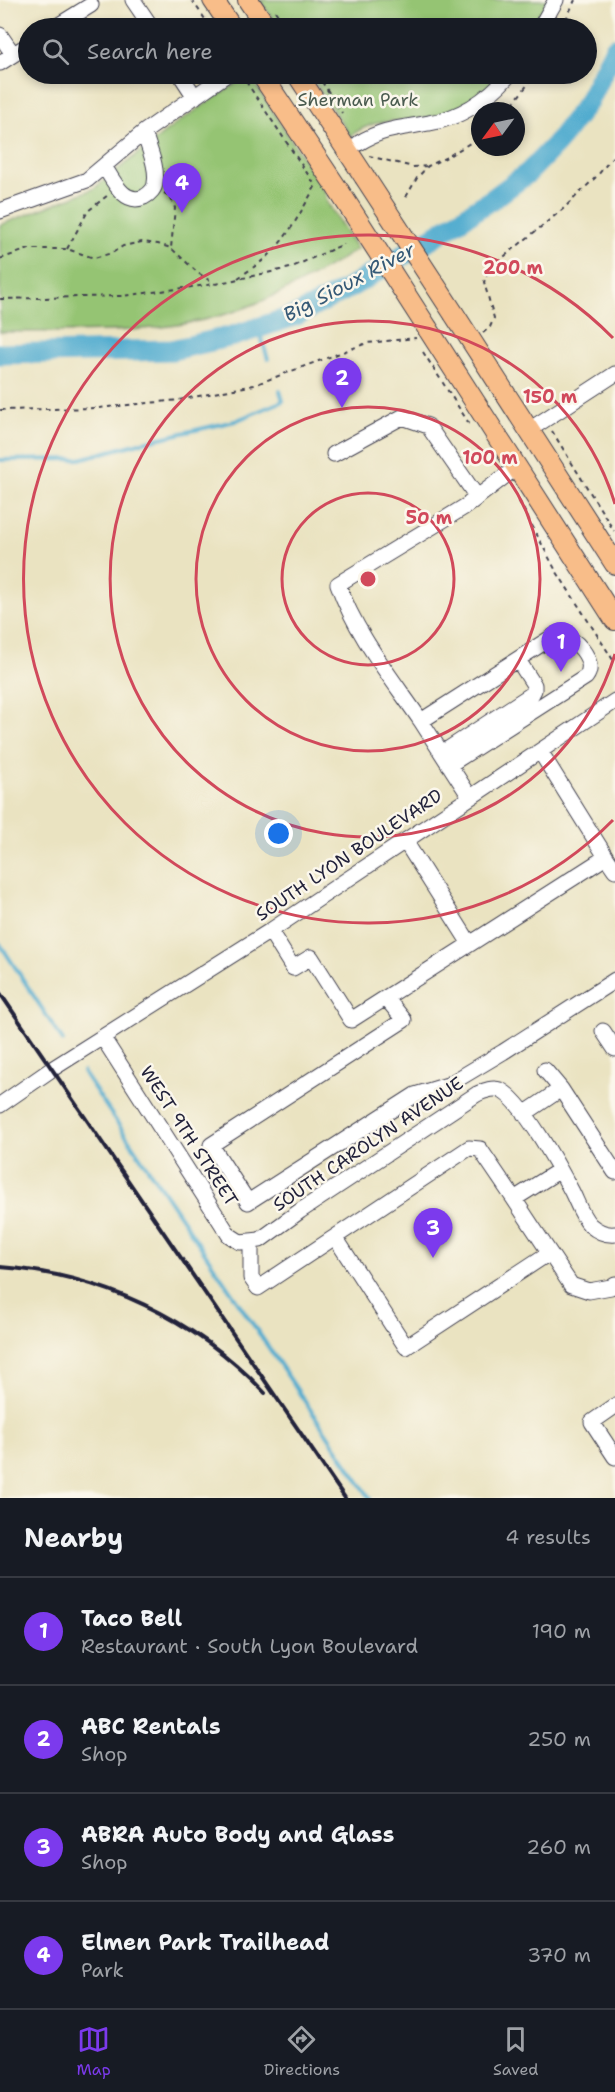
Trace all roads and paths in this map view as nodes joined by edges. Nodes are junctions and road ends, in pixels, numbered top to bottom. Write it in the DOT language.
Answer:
graph roads {
  1 [pos="134,0"];
  2 [pos="192,0"];
  3 [pos="213,0"];
  4 [pos="248,0"];
  5 [pos="556,0"];
  6 [pos="575,0"];
  7 [pos="91,5"];
  8 [pos="70,18"];
  9 [pos="146,18"];
  10 [pos="204,18"];
  11 [pos="225,18"];
  12 [pos="260,18"];
  13 [pos="546,18"];
  14 [pos="567,18"];
  15 [pos="0,35"];
  16 [pos="6,59"];
  17 [pos="187,84"];
  18 [pos="213,84"];
  19 [pos="247,84"];
  20 [pos="268,84"];
  21 [pos="304,84"];
  22 [pos="501,84"];
  23 [pos="528,84"];
  24 [pos="195,97"];
  25 [pos="514,102"];
  26 [pos="144,132"];
  27 [pos="471,143"];
  28 [pos="363,149"];
  29 [pos="615,154"];
  30 [pos="104,166"];
  31 [pos="428,166"];
  32 [pos="118,187"];
  33 [pos="153,189"];
  34 [pos="406,197"];
  35 [pos="0,211"];
  36 [pos="344,244"];
  37 [pos="171,248"];
  38 [pos="67,249"];
  39 [pos="0,259"];
  40 [pos="237,278"];
  41 [pos="215,284"];
  42 [pos="0,299"];
  43 [pos="483,333"];
  44 [pos="421,337"];
  45 [pos="615,374"];
  46 [pos="0,410"];
  47 [pos="472,428"];
  48 [pos="529,430"];
  49 [pos="334,454"];
  50 [pos="518,466"];
  51 [pos="477,498"];
  52 [pos="518,498"];
  53 [pos="614,559"];
  54 [pos="615,620"];
  55 [pos="518,660"];
  56 [pos="615,663"];
  57 [pos="615,701"];
  58 [pos="421,721"];
  59 [pos="540,751"];
  60 [pos="446,759"];
  61 [pos="470,797"];
  62 [pos="405,841"];
  63 [pos="606,857"];
  64 [pos="615,870"];
  65 [pos="270,931"];
  66 [pos="470,944"];
  67 [pos="615,980"];
  68 [pos="386,998"];
  69 [pos="603,1031"];
  70 [pos="103,1038"];
  71 [pos="615,1049"];
  72 [pos="545,1070"];
  73 [pos="561,1089"];
  74 [pos="2,1102"];
  75 [pos="524,1114"];
  76 [pos="560,1170"];
  77 [pos="615,1172"];
  78 [pos="514,1199"];
  79 [pos="614,1236"];
  80 [pos="335,1237"];
  81 [pos="251,1242"];
  82 [pos="549,1253"];
  83 [pos="615,1284"];
  84 [pos="615,1406"];
  85 [pos="615,1456"];
  1 -- 9 [label="street"];
  2 -- 10 [label="path"];
  3 -- 11 [label="main road"];
  4 -- 12 [label="main road"];
  5 -- 13 [label="street"];
  6 -- 14 [label="path"];
  7 -- 8 [label="street"];
  15 -- 16 [label="street"];
  17 -- 24 [label="street"];
  18 -- 24 [label="street"];
  19 -- 40 [label="path"];
  20 -- 44 [label="main road, bridge"];
  21 -- 48 [label="main road, bridge"];
  22 -- 28 [label="street"];
  23 -- 25 [label="path"];
  24 -- 26 [label="street"];
  26 -- 30 [label="street"];
  26 -- 33 [label="street"];
  27 -- 31 [label="path"];
  28 -- 31 [label="path"];
  29 -- 43 [label="path"];
  30 -- 32 [label="street"];
  30 -- 35 [label="street"];
  31 -- 34 [label="path"];
  32 -- 33 [label="street"];
  32 -- 38 [label="path"];
  33 -- 37 [label="path"];
  36 -- 40 [label="path"];
  37 -- 38 [label="path"];
  37 -- 41 [label="path"];
  38 -- 39 [label="path"];
  40 -- 41 [label="path"];
  41 -- 42 [label="path"];
  44 -- 46 [label="path"];
  44 -- 47 [label="path"];
  44 -- 50 [label="main road"];
  45 -- 48 [label="street"];
  48 -- 53 [label="main road"];
  49 -- 51 [label="street"];
  50 -- 51 [label="street"];
  50 -- 54 [label="main road"];
  51 -- 58 [label="street"];
  52 -- 56 [label="path"];
  55 -- 58 [label="street"];
  55 -- 60 [label="street"];
  55 -- 60 [label="street"];
  57 -- 59 [label="street, SOUTH LYON BOULEVARD"];
  58 -- 60 [label="street"];
  59 -- 61 [label="street, SOUTH LYON BOULEVARD"];
  59 -- 63 [label="street"];
  60 -- 61 [label="street"];
  61 -- 62 [label="street, SOUTH LYON BOULEVARD"];
  62 -- 65 [label="street, SOUTH LYON BOULEVARD"];
  62 -- 66 [label="street"];
  63 -- 64 [label="street"];
  63 -- 66 [label="street"];
  65 -- 68 [label="street"];
  65 -- 70 [label="street, SOUTH LYON BOULEVARD"];
  66 -- 68 [label="street"];
  67 -- 68 [label="street"];
  69 -- 71 [label="street"];
  70 -- 74 [label="street, SOUTH LYON BOULEVARD"];
  70 -- 81 [label="street, WEST 9TH STREET"];
  72 -- 73 [label="street"];
  73 -- 75 [label="street"];
  73 -- 77 [label="street"];
  75 -- 76 [label="street, SOUTH CAROLYN AVENUE"];
  75 -- 81 [label="street, SOUTH CAROLYN AVENUE"];
  76 -- 78 [label="street"];
  76 -- 79 [label="street, SOUTH CAROLYN AVENUE"];
  78 -- 80 [label="street"];
  78 -- 82 [label="street"];
  80 -- 81 [label="street"];
  80 -- 82 [label="street"];
  82 -- 83 [label="street"];
  84 -- 85 [label="street"];
}
